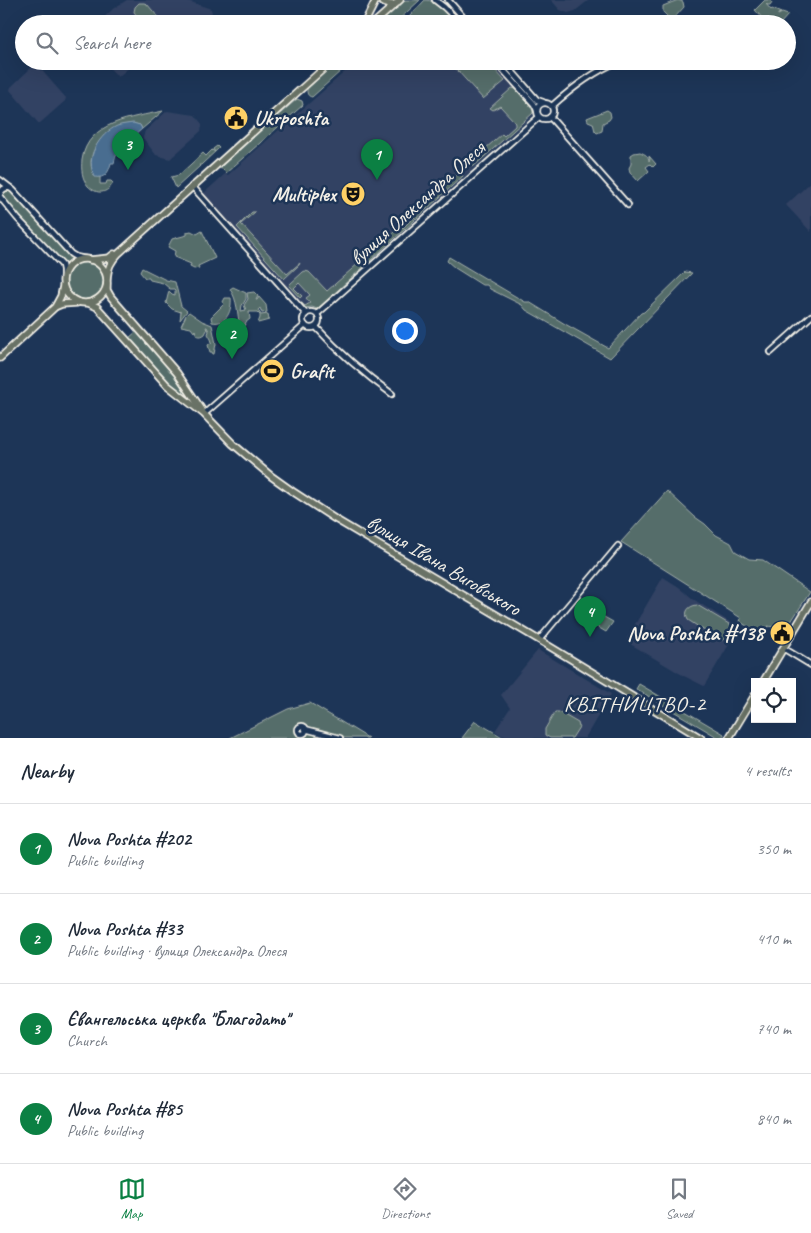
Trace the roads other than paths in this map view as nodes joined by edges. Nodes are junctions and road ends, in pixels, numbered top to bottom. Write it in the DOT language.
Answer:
graph roads {
  1 [pos="376,0"];
  2 [pos="380,0"];
  3 [pos="435,0"];
  4 [pos="448,0"];
  5 [pos="398,2"];
  6 [pos="368,15"];
  7 [pos="383,15"];
  8 [pos="452,15"];
  9 [pos="461,15"];
  10 [pos="317,70"];
  11 [pos="322,70"];
  12 [pos="503,70"];
  13 [pos="511,70"];
  14 [pos="600,70"];
  15 [pos="543,102"];
  16 [pos="552,106"];
  17 [pos="536,110"];
  18 [pos="539,117"];
  19 [pos="550,117"];
  20 [pos="0,180"];
  21 [pos="192,186"];
  22 [pos="10,188"];
  23 [pos="0,196"];
  24 [pos="628,204"];
  25 [pos="88,259"];
  26 [pos="63,280"];
  27 [pos="107,281"];
  28 [pos="80,303"];
  29 [pos="88,303"];
  30 [pos="56,307"];
  31 [pos="306,314"];
  32 [pos="317,314"];
  33 [pos="811,316"];
  34 [pos="304,325"];
  35 [pos="316,327"];
  36 [pos="770,352"];
  37 [pos="0,358"];
  38 [pos="392,394"];
  39 [pos="204,414"];
  40 [pos="618,546"];
  41 [pos="811,602"];
  42 [pos="539,640"];
  43 [pos="783,648"];
  44 [pos="811,665"];
  45 [pos="765,678"];
  46 [pos="751,702"];
  47 [pos="300,736"];
  48 [pos="340,738"];
  49 [pos="701,738"];
  50 [pos="729,738"];
  1 -- 6 [label="main road"];
  2 -- 5 [label="main road"];
  3 -- 8 [label="street"];
  4 -- 9 [label="street"];
  5 -- 7 [label="main road"];
  10 -- 21 [label="main road"];
  11 -- 21 [label="main road"];
  12 -- 17 [label="street"];
  13 -- 15 [label="street"];
  14 -- 16 [label="street"];
  15 -- 16 [label="street"];
  15 -- 17 [label="street"];
  16 -- 19 [label="street"];
  17 -- 18 [label="street"];
  18 -- 19 [label="street"];
  18 -- 32 [label="street, вулиця Олександра Олеся"];
  19 -- 24 [label="street"];
  20 -- 22 [label="street"];
  21 -- 25 [label="main road"];
  21 -- 27 [label="main road"];
  21 -- 31 [label="street"];
  22 -- 23 [label="street"];
  22 -- 25 [label="street"];
  23 -- 26 [label="street"];
  25 -- 26 [label="main road"];
  25 -- 27 [label="main road"];
  26 -- 28 [label="main road"];
  26 -- 30 [label="main road"];
  27 -- 29 [label="main road"];
  27 -- 39 [label="main road, вулиця Івана Виговського"];
  28 -- 29 [label="main road"];
  28 -- 30 [label="main road"];
  29 -- 39 [label="main road, вулиця Івана Виговського"];
  30 -- 37 [label="main road"];
  31 -- 32 [label="street"];
  31 -- 34 [label="street"];
  32 -- 35 [label="street"];
  33 -- 36 [label="street"];
  34 -- 35 [label="street"];
  34 -- 39 [label="street"];
  35 -- 38 [label="street"];
  39 -- 42 [label="main road, вулиця Івана Виговського"];
  40 -- 42 [label="street"];
  41 -- 43 [label="main road"];
  42 -- 49 [label="main road, вулиця Івана Виговського"];
  43 -- 44 [label="street"];
  43 -- 45 [label="main road"];
  46 -- 50 [label="main road"];
  47 -- 48 [label="street"];
}
